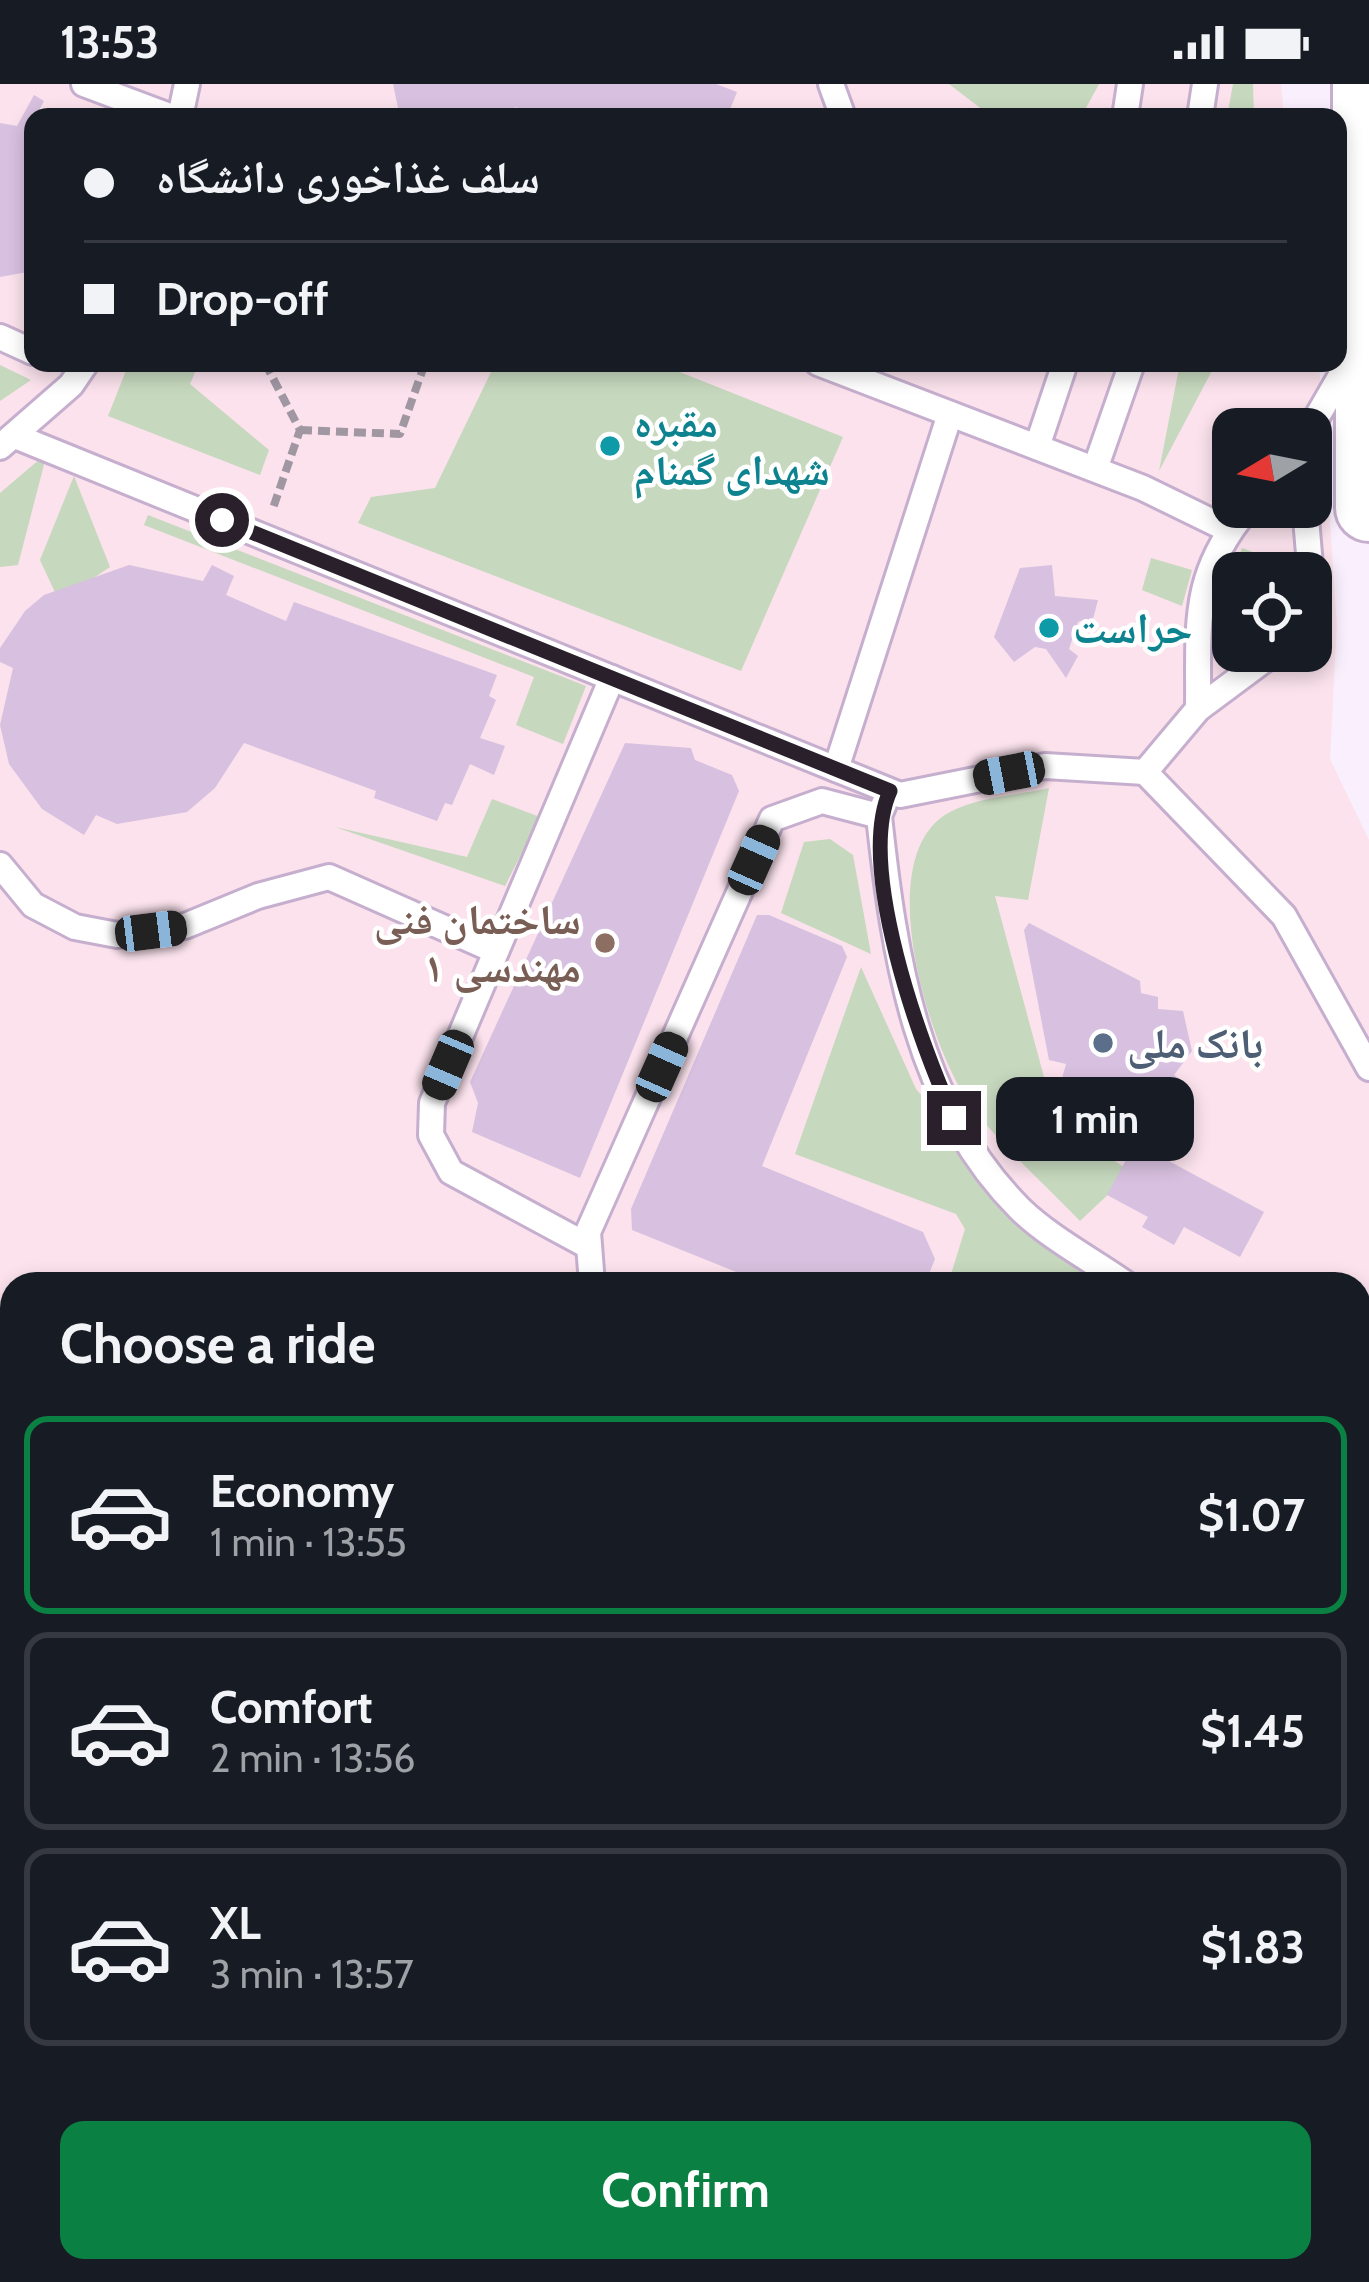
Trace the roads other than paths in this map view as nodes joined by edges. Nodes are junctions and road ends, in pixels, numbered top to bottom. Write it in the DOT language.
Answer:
graph roads {
  1 [pos="84,84"];
  2 [pos="1366,84"];
  3 [pos="151,108"];
  4 [pos="1367,171"];
  5 [pos="1366,331"];
  6 [pos="1347,364"];
  7 [pos="69,372"];
  8 [pos="863,372"];
  9 [pos="1062,372"];
  10 [pos="1129,372"];
  11 [pos="1343,372"];
  12 [pos="1322,408"];
  13 [pos="950,413"];
  14 [pos="8,442"];
  15 [pos="1037,447"];
  16 [pos="1095,469"];
  17 [pos="1369,508"];
  18 [pos="1228,530"];
  19 [pos="1369,542"];
  20 [pos="1248,672"];
  21 [pos="612,678"];
  22 [pos="1198,710"];
  23 [pos="836,769"];
  24 [pos="1145,772"];
  25 [pos="890,791"];
  26 [pos="879,816"];
  27 [pos="0,865"];
  28 [pos="496,951"];
  29 [pos="1369,1068"];
  30 [pos="588,1246"];
  31 [pos="591,1272"];
  32 [pos="1109,1272"];
  1 -- 3 [label="lane"];
  2 -- 4 [label="main road"];
  4 -- 5 [label="main road"];
  5 -- 6 [label="lane"];
  5 -- 17 [label="main road"];
  7 -- 14 [label="lane"];
  8 -- 13 [label="lane"];
  9 -- 15 [label="lane"];
  10 -- 16 [label="lane"];
  11 -- 12 [label="lane"];
  13 -- 15 [label="lane"];
  13 -- 23 [label="lane"];
  14 -- 21 [label="lane"];
  15 -- 16 [label="lane"];
  16 -- 18 [label="lane"];
  17 -- 19 [label="main road"];
  18 -- 22 [label="lane"];
  20 -- 22 [label="lane"];
  21 -- 23 [label="lane"];
  21 -- 28 [label="lane"];
  22 -- 24 [label="lane"];
  23 -- 25 [label="lane"];
  24 -- 25 [label="lane"];
  24 -- 29 [label="lane"];
  25 -- 26 [label="lane"];
  26 -- 30 [label="lane"];
  26 -- 32 [label="lane"];
  27 -- 28 [label="lane"];
  28 -- 30 [label="lane"];
  30 -- 31 [label="lane"];
}
